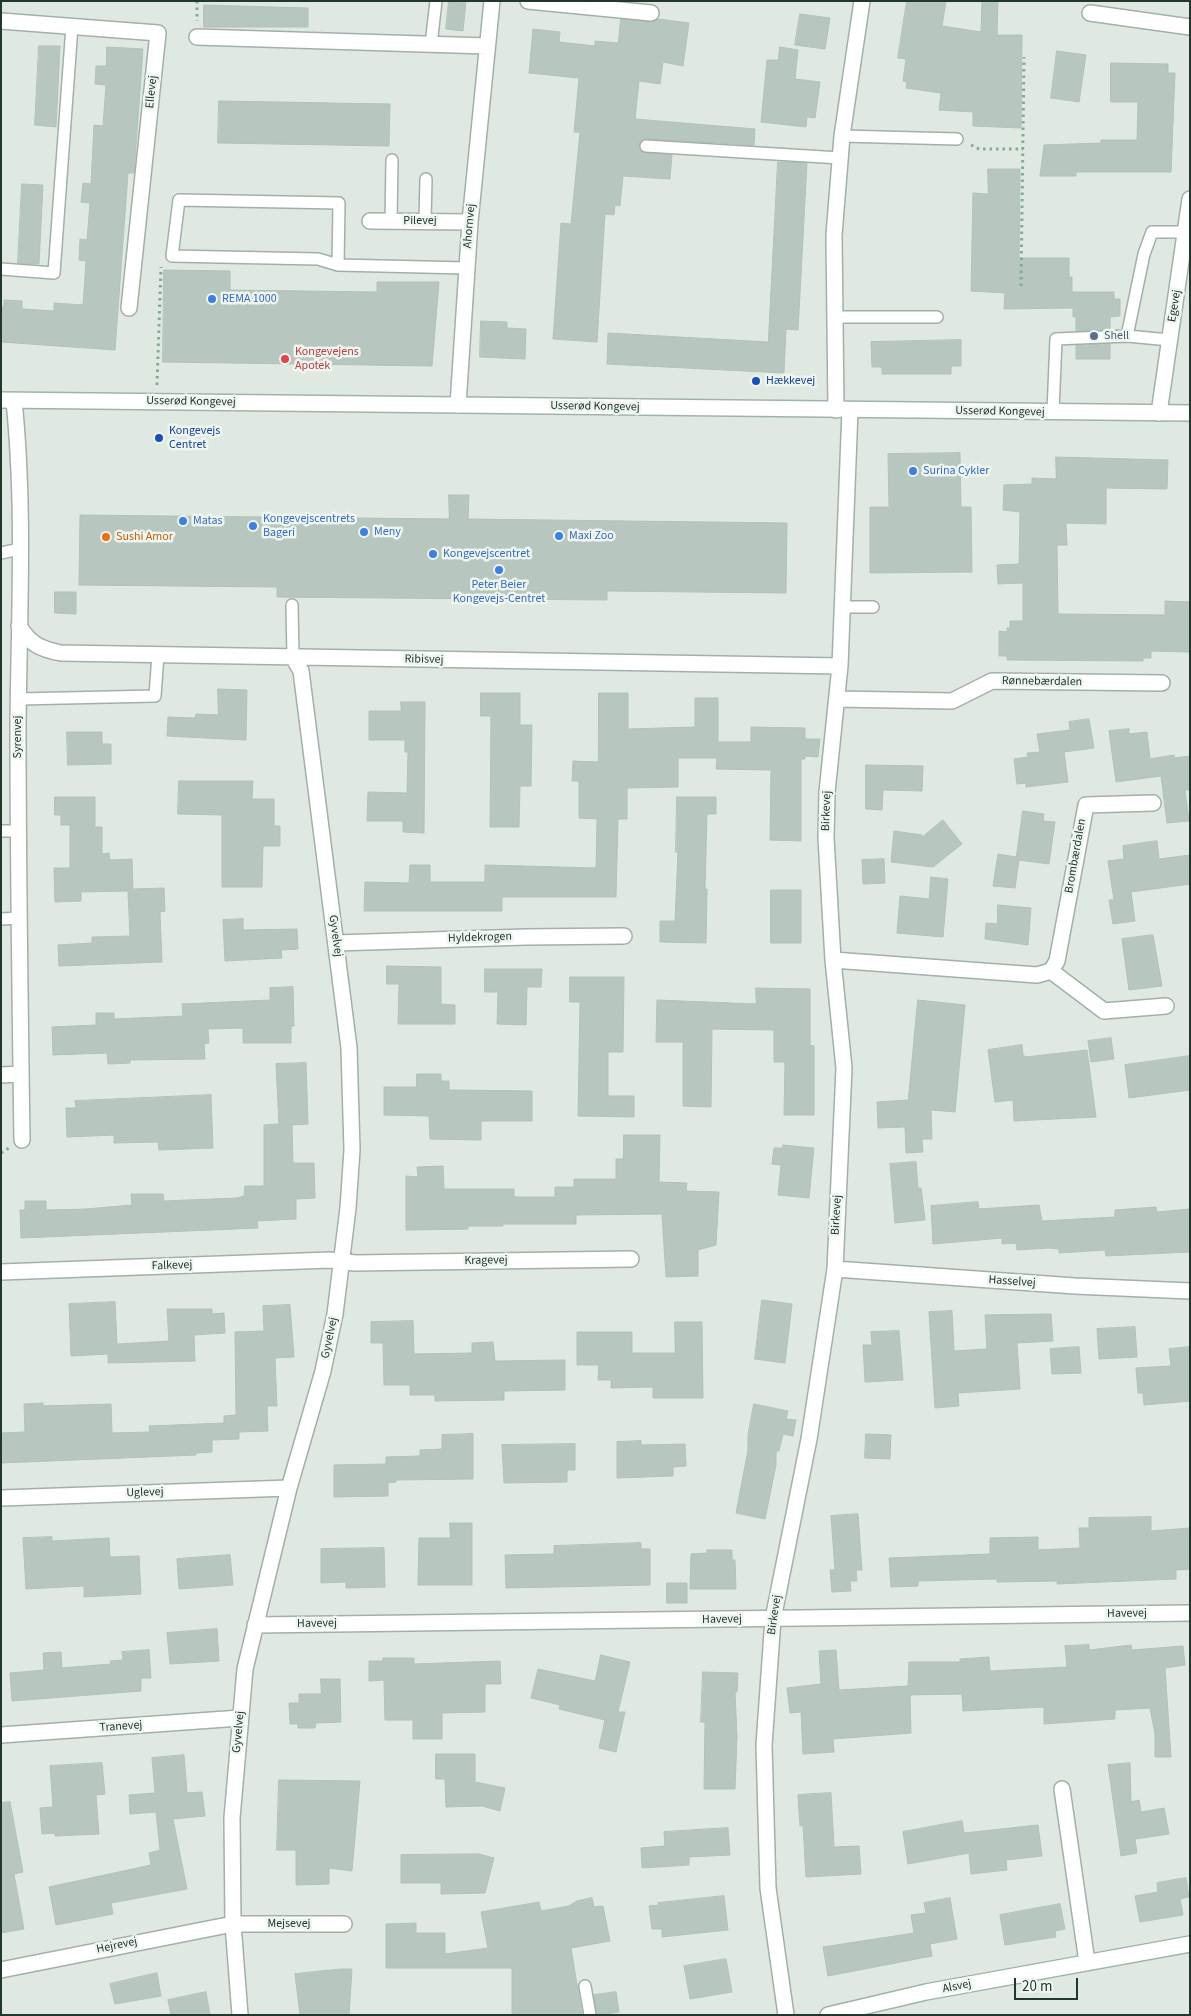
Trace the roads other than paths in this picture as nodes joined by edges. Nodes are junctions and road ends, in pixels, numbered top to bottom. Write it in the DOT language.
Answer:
graph roads {
  1 [pos="436,1"];
  2 [pos="492,1"];
  3 [pos="528,1"];
  4 [pos="862,1"];
  5 [pos="1090,12"];
  6 [pos="651,13"];
  7 [pos="1,21"];
  8 [pos="72,26"];
  9 [pos="1190,27"];
  10 [pos="197,37"];
  11 [pos="431,45"];
  12 [pos="487,46"];
  13 [pos="842,136"];
  14 [pos="956,140"];
  15 [pos="646,146"];
  16 [pos="840,158"];
  17 [pos="392,160"];
  18 [pos="426,179"];
  19 [pos="1190,199"];
  20 [pos="370,221"];
  21 [pos="391,221"];
  22 [pos="425,222"];
  23 [pos="470,222"];
  24 [pos="1185,232"];
  25 [pos="338,266"];
  26 [pos="466,268"];
  27 [pos="1,270"];
  28 [pos="129,308"];
  29 [pos="835,317"];
  30 [pos="937,317"];
  31 [pos="1127,336"];
  32 [pos="1170,340"];
  33 [pos="8,401"];
  34 [pos="458,405"];
  35 [pos="843,410"];
  36 [pos="1053,412"];
  37 [pos="1159,413"];
  38 [pos="1190,413"];
  39 [pos="20,549"];
  40 [pos="1,553"];
  41 [pos="292,605"];
  42 [pos="843,607"];
  43 [pos="873,607"];
  44 [pos="19,626"];
  45 [pos="158,655"];
  46 [pos="293,658"];
  47 [pos="840,666"];
  48 [pos="1162,683"];
  49 [pos="19,699"];
  50 [pos="837,699"];
  51 [pos="1153,804"];
  52 [pos="1,831"];
  53 [pos="18,831"];
  54 [pos="1,918"];
  55 [pos="19,918"];
  56 [pos="624,936"];
  57 [pos="336,943"];
  58 [pos="833,960"];
  59 [pos="1050,971"];
  60 [pos="1166,1006"];
  61 [pos="21,1074"];
  62 [pos="1,1075"];
  63 [pos="22,1140"];
  64 [pos="631,1259"];
  65 [pos="342,1262"];
  66 [pos="834,1269"];
  67 [pos="1,1272"];
  68 [pos="1190,1291"];
  69 [pos="288,1488"];
  70 [pos="1,1498"];
  71 [pos="1190,1612"];
  72 [pos="773,1619"];
  73 [pos="255,1625"];
  74 [pos="240,1718"];
  75 [pos="1,1735"];
  76 [pos="1062,1789"];
  77 [pos="233,1924"];
  78 [pos="344,1924"];
  79 [pos="1190,1944"];
  80 [pos="1088,1962"];
  81 [pos="1,1970"];
  82 [pos="585,1986"];
  83 [pos="240,2015"];
  84 [pos="590,2015"];
  85 [pos="786,2015"];
  86 [pos="828,2015"];
  1 -- 11 [label="lane"];
  2 -- 12 [label="street, Ahornvej"];
  3 -- 6 [label="street"];
  4 -- 13 [label="street"];
  5 -- 9 [label="street"];
  7 -- 8 [label="street, Ellevej"];
  8 -- 27 [label="lane"];
  8 -- 28 [label="street, Ellevej"];
  10 -- 11 [label="street"];
  11 -- 12 [label="street"];
  12 -- 23 [label="street, Ahornvej"];
  13 -- 14 [label="lane"];
  13 -- 16 [label="street"];
  15 -- 16 [label="lane"];
  16 -- 29 [label="street"];
  17 -- 21 [label="lane"];
  18 -- 22 [label="lane"];
  19 -- 24 [label="street, Egevej"];
  20 -- 21 [label="street, Pilevej"];
  21 -- 22 [label="street, Pilevej"];
  22 -- 23 [label="street, Pilevej"];
  23 -- 26 [label="street, Ahornvej"];
  24 -- 31 [label="lane"];
  24 -- 32 [label="street, Egevej"];
  25 -- 25 [label="lane"];
  25 -- 26 [label="lane"];
  26 -- 34 [label="street, Ahornvej"];
  29 -- 30 [label="lane"];
  29 -- 35 [label="street"];
  31 -- 32 [label="lane"];
  31 -- 36 [label="lane"];
  32 -- 37 [label="street, Egevej"];
  33 -- 34 [label="street, Usserød Kongevej"];
  33 -- 39 [label="street, Syrenvej"];
  34 -- 35 [label="street, Usserød Kongevej"];
  35 -- 36 [label="street, Usserød Kongevej"];
  35 -- 42 [label="street, Birkevej"];
  36 -- 37 [label="street, Usserød Kongevej"];
  37 -- 38 [label="street, Usserød Kongevej"];
  39 -- 40 [label="lane"];
  39 -- 44 [label="street, Syrenvej"];
  41 -- 46 [label="lane"];
  42 -- 43 [label="lane"];
  42 -- 47 [label="street, Birkevej"];
  44 -- 45 [label="street, Ribisvej"];
  44 -- 49 [label="street, Syrenvej"];
  45 -- 46 [label="street, Ribisvej"];
  45 -- 49 [label="lane"];
  46 -- 47 [label="street, Ribisvej"];
  46 -- 57 [label="street, Gyvelvej"];
  47 -- 50 [label="street, Birkevej"];
  48 -- 50 [label="street, Rønnebærdalen"];
  49 -- 53 [label="street, Syrenvej"];
  50 -- 58 [label="street, Birkevej"];
  51 -- 59 [label="street, Brombærdalen"];
  52 -- 53 [label="lane"];
  53 -- 55 [label="street, Syrenvej"];
  54 -- 55 [label="lane"];
  55 -- 61 [label="street, Syrenvej"];
  56 -- 57 [label="street, Hyldekrogen"];
  57 -- 65 [label="street, Gyvelvej"];
  58 -- 59 [label="street"];
  58 -- 66 [label="street, Birkevej"];
  59 -- 60 [label="street"];
  61 -- 62 [label="street"];
  61 -- 63 [label="street, Syrenvej"];
  64 -- 65 [label="street, Kragevej"];
  65 -- 67 [label="street, Falkevej"];
  65 -- 69 [label="street, Gyvelvej"];
  66 -- 68 [label="street, Hasselvej"];
  66 -- 72 [label="street, Birkevej"];
  69 -- 70 [label="street, Uglevej"];
  69 -- 73 [label="street, Gyvelvej"];
  71 -- 72 [label="street, Havevej"];
  72 -- 73 [label="street, Havevej"];
  72 -- 85 [label="street, Birkevej"];
  73 -- 74 [label="street, Gyvelvej"];
  74 -- 75 [label="street, Tranevej"];
  74 -- 77 [label="street, Gyvelvej"];
  76 -- 80 [label="street"];
  77 -- 78 [label="street, Mejsevej"];
  77 -- 81 [label="street, Hejrevej"];
  77 -- 83 [label="street, Gyvelvej"];
  79 -- 80 [label="street, Alsvej"];
  80 -- 86 [label="street, Alsvej"];
  82 -- 84 [label="lane"];
}
